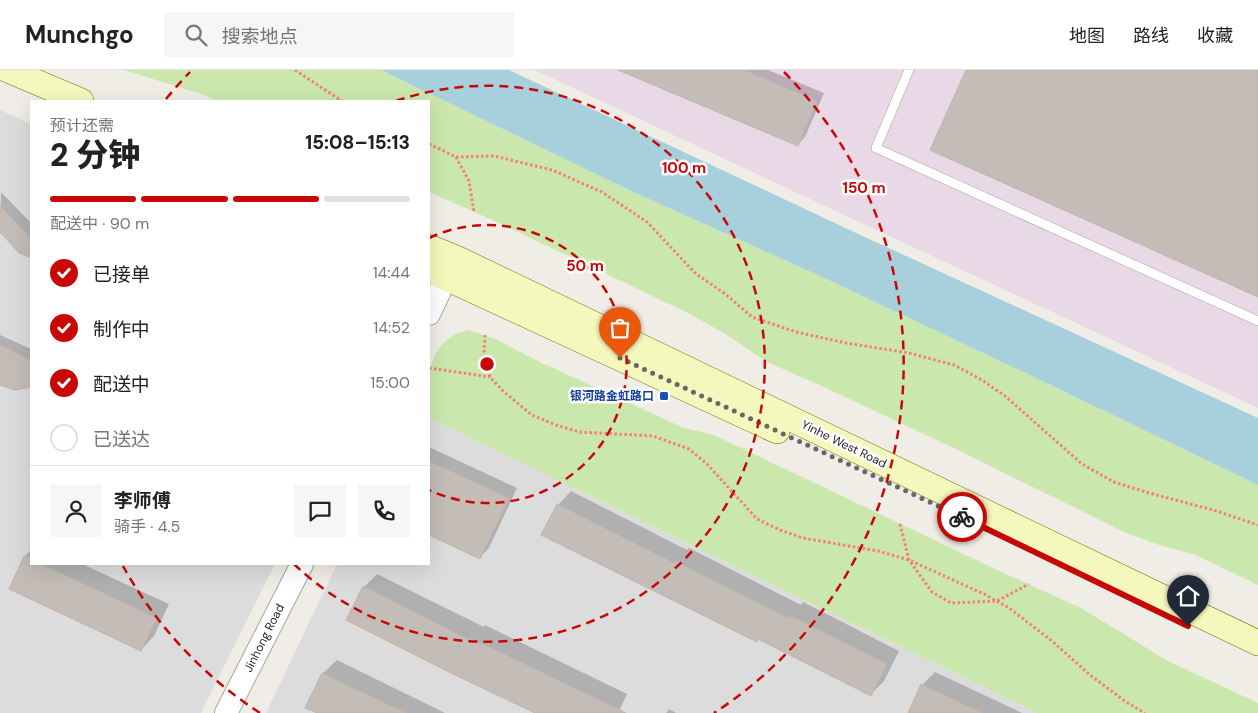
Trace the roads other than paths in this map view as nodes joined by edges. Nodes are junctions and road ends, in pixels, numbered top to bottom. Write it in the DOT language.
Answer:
graph roads {
  1 [pos="8,70"];
  2 [pos="909,70"];
  3 [pos="0,84"];
  4 [pos="38,100"];
  5 [pos="79,100"];
  6 [pos="430,248"];
  7 [pos="444,269"];
  8 [pos="430,311"];
  9 [pos="1258,321"];
  10 [pos="301,565"];
  11 [pos="1258,643"];
  12 [pos="1258,660"];
  13 [pos="226,713"];
  1 -- 5 [label="main road"];
  2 -- 9 [label="lane"];
  3 -- 4 [label="main road"];
  6 -- 7 [label="main road, Yinhe West Road"];
  7 -- 8 [label="street"];
  7 -- 11 [label="main road, Yinhe West Road"];
  7 -- 12 [label="main road, Yinhe West Road"];
  10 -- 13 [label="street, Jinhong Road"];
}
